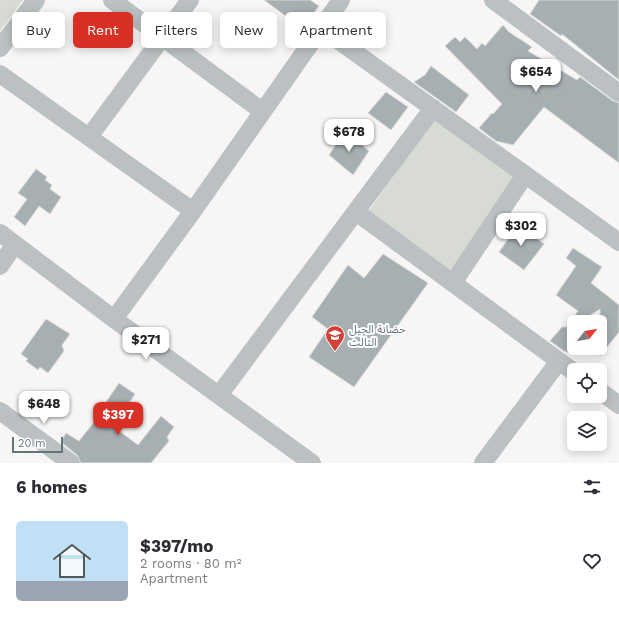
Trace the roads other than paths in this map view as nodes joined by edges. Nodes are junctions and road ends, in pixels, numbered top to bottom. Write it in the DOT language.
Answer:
graph roads {
  1 [pos="36,0"];
  2 [pos="112,0"];
  3 [pos="190,0"];
  4 [pos="341,0"];
  5 [pos="493,0"];
  6 [pos="181,12"];
  7 [pos="332,12"];
  8 [pos="141,21"];
  9 [pos="0,48"];
  10 [pos="154,48"];
  11 [pos="177,48"];
  12 [pos="307,48"];
  13 [pos="349,48"];
  14 [pos="0,74"];
  15 [pos="619,93"];
  16 [pos="433,108"];
  17 [pos="262,111"];
  18 [pos="89,137"];
  19 [pos="525,175"];
  20 [pos="193,211"];
  21 [pos="356,212"];
  22 [pos="0,233"];
  23 [pos="619,242"];
  24 [pos="15,244"];
  25 [pos="0,266"];
  26 [pos="453,283"];
  27 [pos="114,319"];
  28 [pos="559,361"];
  29 [pos="567,367"];
  30 [pos="220,395"];
  31 [pos="607,396"];
  32 [pos="619,405"];
  33 [pos="0,411"];
  34 [pos="301,460"];
  35 [pos="71,463"];
  36 [pos="483,463"];
  1 -- 9 [label="street"];
  2 -- 8 [label="street"];
  3 -- 6 [label="street"];
  4 -- 7 [label="street"];
  5 -- 15 [label="street"];
  10 -- 18 [label="street"];
  11 -- 17 [label="street"];
  12 -- 17 [label="street"];
  13 -- 16 [label="street"];
  14 -- 18 [label="street"];
  16 -- 19 [label="street"];
  16 -- 21 [label="street"];
  17 -- 20 [label="street"];
  18 -- 20 [label="street"];
  19 -- 23 [label="street"];
  19 -- 26 [label="street"];
  20 -- 27 [label="street"];
  21 -- 26 [label="street"];
  21 -- 30 [label="street"];
  22 -- 24 [label="street"];
  24 -- 25 [label="street"];
  24 -- 27 [label="street"];
  26 -- 28 [label="street"];
  27 -- 30 [label="street"];
  28 -- 29 [label="street"];
  28 -- 36 [label="street"];
  30 -- 34 [label="street"];
  31 -- 32 [label="street"];
  33 -- 35 [label="street"];
}
